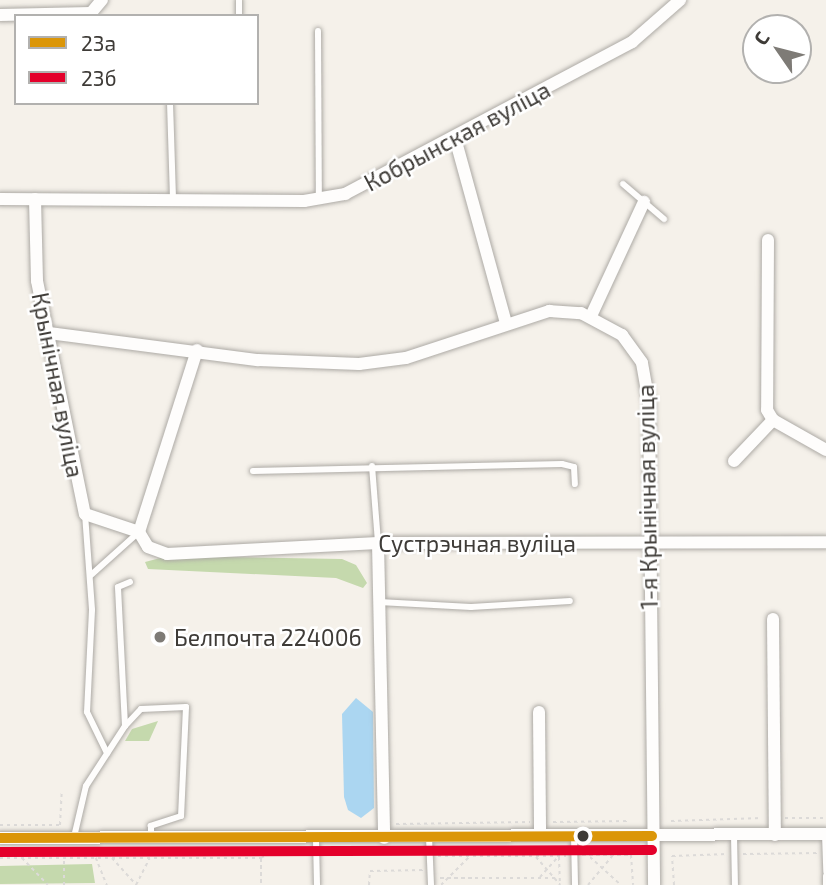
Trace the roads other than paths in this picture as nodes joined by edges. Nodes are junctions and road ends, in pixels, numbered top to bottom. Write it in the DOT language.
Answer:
graph roads {
  1 [pos="102,0"];
  2 [pos="680,0"];
  3 [pos="46,14"];
  4 [pos="318,32"];
  5 [pos="170,105"];
  6 [pos="455,138"];
  7 [pos="623,184"];
  8 [pos="0,199"];
  9 [pos="35,199"];
  10 [pos="173,199"];
  11 [pos="319,200"];
  12 [pos="643,202"];
  13 [pos="664,219"];
  14 [pos="768,240"];
  15 [pos="591,316"];
  16 [pos="506,323"];
  17 [pos="49,333"];
  18 [pos="197,350"];
  19 [pos="773,420"];
  20 [pos="826,450"];
  21 [pos="734,461"];
  22 [pos="372,466"];
  23 [pos="253,471"];
  24 [pos="575,484"];
  25 [pos="85,514"];
  26 [pos="139,532"];
  27 [pos="649,542"];
  28 [pos="826,542"];
  29 [pos="378,543"];
  30 [pos="91,575"];
  31 [pos="130,582"];
  32 [pos="570,601"];
  33 [pos="379,602"];
  34 [pos="773,619"];
  35 [pos="539,712"];
  36 [pos="125,726"];
  37 [pos="107,753"];
  38 [pos="826,834"];
  39 [pos="540,835"];
  40 [pos="734,835"];
  41 [pos="775,835"];
  42 [pos="574,836"];
  43 [pos="652,836"];
  44 [pos="74,837"];
  45 [pos="151,837"];
  46 [pos="429,837"];
  47 [pos="0,838"];
  48 [pos="384,838"];
  49 [pos="316,839"];
  50 [pos="825,853"];
  51 [pos="826,874"];
  52 [pos="317,885"];
  53 [pos="431,885"];
  54 [pos="575,885"];
  55 [pos="654,885"];
  56 [pos="735,885"];
  57 [pos="826,885"];
  1 -- 3 [label="street"];
  2 -- 6 [label="street, Кобрынская вуліца"];
  4 -- 11 [label="lane"];
  5 -- 10 [label="lane"];
  6 -- 11 [label="street, Кобрынская вуліца"];
  6 -- 16 [label="street"];
  7 -- 12 [label="lane"];
  8 -- 9 [label="street, Кобрынская вуліца"];
  9 -- 10 [label="street, Кобрынская вуліца"];
  9 -- 17 [label="street, Крынічная вуліца"];
  10 -- 11 [label="street, Кобрынская вуліца"];
  12 -- 13 [label="lane"];
  12 -- 15 [label="street"];
  14 -- 19 [label="street"];
  15 -- 16 [label="street, 1-я Крынічная вуліца"];
  15 -- 27 [label="street, 1-я Крынічная вуліца"];
  16 -- 18 [label="street, 1-я Крынічная вуліца"];
  17 -- 18 [label="street, 1-я Крынічная вуліца"];
  17 -- 25 [label="street, Крынічная вуліца"];
  18 -- 26 [label="street"];
  19 -- 20 [label="street"];
  19 -- 21 [label="street"];
  22 -- 23 [label="lane"];
  22 -- 24 [label="lane"];
  22 -- 29 [label="lane"];
  25 -- 26 [label="street"];
  25 -- 30 [label="lane"];
  26 -- 29 [label="street, Сустрэчная вуліца"];
  26 -- 30 [label="lane"];
  27 -- 28 [label="street, Сустрэчная вуліца"];
  27 -- 29 [label="street, Сустрэчная вуліца"];
  27 -- 43 [label="street, 1-я Крынічная вуліца"];
  29 -- 33 [label="street"];
  30 -- 37 [label="lane"];
  31 -- 36 [label="lane"];
  32 -- 33 [label="lane"];
  33 -- 48 [label="street"];
  34 -- 41 [label="street"];
  35 -- 39 [label="street"];
  36 -- 37 [label="lane"];
  36 -- 45 [label="lane"];
  37 -- 44 [label="lane"];
  38 -- 41 [label="street"];
  38 -- 50 [label="lane"];
  39 -- 42 [label="street"];
  39 -- 46 [label="street"];
  40 -- 41 [label="street"];
  40 -- 43 [label="street"];
  40 -- 56 [label="lane"];
  42 -- 43 [label="street"];
  42 -- 54 [label="lane"];
  43 -- 55 [label="street, 1-я Крынічная вуліца"];
  44 -- 45 [label="street"];
  44 -- 47 [label="street"];
  45 -- 49 [label="street"];
  46 -- 48 [label="street"];
  46 -- 53 [label="lane"];
  48 -- 49 [label="street"];
  49 -- 52 [label="lane"];
  50 -- 51 [label="lane"];
  51 -- 57 [label="lane"];
}
